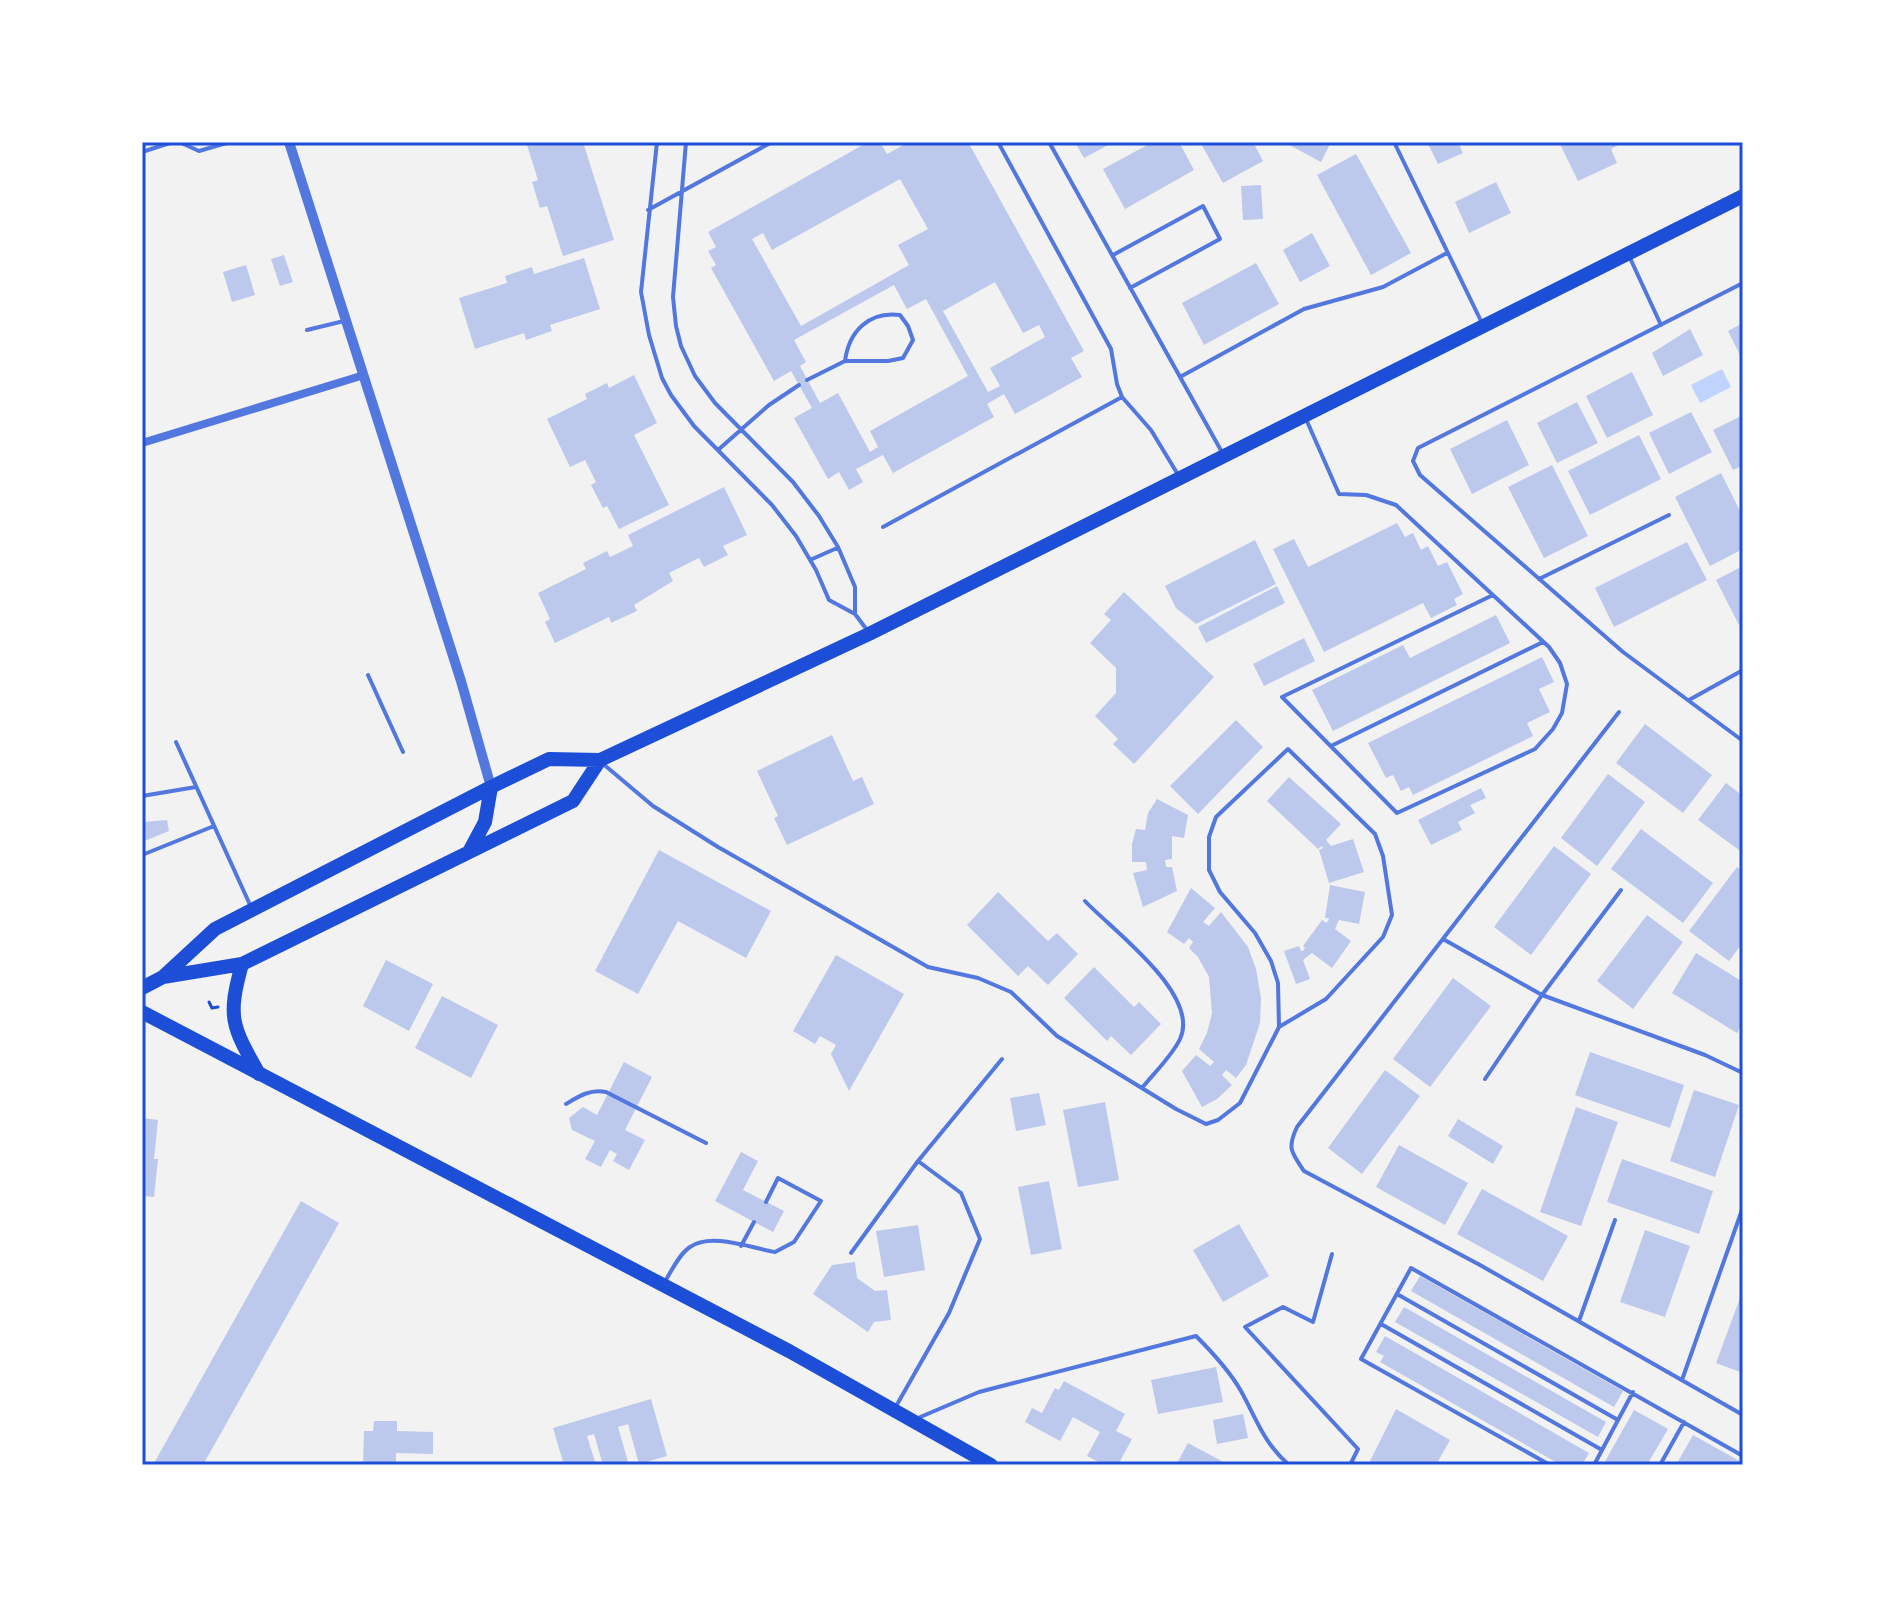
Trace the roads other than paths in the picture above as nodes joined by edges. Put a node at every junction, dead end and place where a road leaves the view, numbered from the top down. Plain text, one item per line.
1 (176, 142) edge
2 (230, 142) edge
3 (289, 142) edge
4 (657, 142) edge
5 (686, 142) edge
6 (772, 142) edge
7 (998, 142) edge
8 (1049, 142) edge
9 (1394, 142) edge
10 (142, 152) edge
11 (682, 192) junction
12 (1743, 196) edge
13 (648, 210) junction
14 (1447, 253) junction
15 (1628, 254) junction
16 (1112, 255) junction
17 (1743, 283) edge
18 (1130, 288) junction
19 (347, 320) junction
20 (1661, 325) junction
21 (1484, 327) junction
22 (307, 330) dead end
23 (845, 361) junction
24 (364, 375) junction
25 (1180, 377) junction
26 (807, 380) dead end
27 (799, 385) dead end
28 (1122, 397) junction
29 (1305, 417) junction
30 (741, 430) junction
31 (142, 443) edge
32 (718, 450) junction
33 (1225, 457) junction
34 (1181, 479) junction
35 (1669, 515) dead end
36 (883, 527) dead end
37 (838, 547) junction
38 (810, 560) junction
39 (1539, 579) junction
40 (1493, 595) junction
41 (855, 614) junction
42 (869, 634) junction
43 (1543, 642) junction
44 (1743, 670) edge
45 (368, 675) dead end
46 (1688, 700) junction
47 (1619, 712) dead end
48 (1743, 741) edge
49 (176, 742) dead end
50 (1331, 746) junction
51 (403, 752) dead end
52 (600, 760) junction
53 (196, 787) junction
54 (491, 787) junction
55 (142, 796) edge
56 (214, 826) junction
57 (470, 851) junction
58 (142, 855) edge
59 (1621, 890) dead end
60 (1085, 901) dead end
61 (252, 909) junction
62 (1443, 939) junction
63 (242, 964) junction
64 (163, 977) junction
65 (142, 988) edge
66 (1542, 995) junction
67 (142, 1012) edge
68 (1279, 1027) junction
69 (1002, 1059) dead end
70 (1743, 1073) edge
71 (260, 1074) junction
72 (1485, 1079) dead end
73 (1142, 1088) junction
74 (566, 1104) dead end
75 (706, 1143) dead end
76 (918, 1161) junction
77 (766, 1202) dead end
78 (1743, 1207) edge
79 (1615, 1220) dead end
80 (754, 1222) dead end
81 (741, 1246) junction
82 (851, 1253) dead end
83 (1332, 1254) dead end
84 (663, 1285) junction
85 (1397, 1294) junction
86 (1579, 1321) junction
87 (1381, 1324) junction
88 (1682, 1380) junction
89 (1633, 1392) junction
90 (894, 1410) junction
91 (1743, 1415) edge
92 (912, 1420) junction
93 (1618, 1420) junction
94 (1684, 1422) junction
95 (1602, 1450) junction
96 (1743, 1456) edge
97 (991, 1465) edge
98 (1289, 1465) edge
99 (1350, 1465) edge
100 (1550, 1465) edge
101 (1594, 1465) edge
102 (1660, 1465) edge

1 - 2 lane
1 - 10 lane
3 - 19 street
4 - 13 lane
5 - 11 lane
6 - 11 lane
7 - 28 lane
8 - 16 lane
9 - 14 lane
11 - 13 lane
11 - 30 lane
12 - 15 main road
13 - 32 lane
14 - 21 lane
14 - 25 lane
15 - 20 lane
15 - 21 main road
16 - 18 lane
16 - 18 lane
17 - 20 lane
18 - 25 lane
19 - 22 lane
19 - 24 street
20 - 39 lane
21 - 29 main road
23 - 23 lane
23 - 26 lane
24 - 31 street
24 - 54 street
25 - 33 lane
27 - 30 lane
28 - 34 lane
28 - 36 lane
29 - 33 main road
29 - 40 lane
30 - 32 lane
30 - 37 lane
32 - 38 lane
33 - 34 main road
34 - 42 main road
35 - 39 lane
37 - 38 lane
37 - 41 lane
38 - 41 lane
39 - 46 lane
40 - 43 lane
40 - 50 lane
41 - 42 lane
42 - 52 main road
43 - 50 lane
43 - 50 lane
44 - 46 lane
45 - 51 lane
46 - 48 lane
47 - 62 lane
49 - 53 lane
52 - 54 main road
52 - 57 main road
52 - 73 lane
53 - 55 lane
53 - 56 lane
54 - 57 main road
54 - 61 main road
56 - 58 lane
56 - 61 lane
57 - 63 main road
59 - 66 lane
60 - 73 lane
61 - 64 main road
62 - 66 lane
62 - 86 lane
63 - 64 main road
63 - 71 main road
64 - 65 main road
66 - 70 lane
66 - 72 lane
67 - 71 main road
68 - 68 lane
68 - 73 lane
69 - 76 lane
71 - 84 main road
74 - 75 lane
76 - 82 lane
76 - 90 lane
77 - 81 lane
78 - 88 lane
79 - 86 lane
80 - 81 lane
81 - 84 lane
83 - 99 lane
84 - 90 main road
85 - 87 lane
85 - 89 lane
85 - 93 lane
86 - 88 lane
87 - 95 lane
87 - 100 lane
88 - 91 lane
89 - 93 lane
89 - 94 lane
90 - 92 main road
92 - 97 main road
92 - 98 lane
93 - 95 lane
94 - 96 lane
94 - 102 lane
95 - 101 lane

